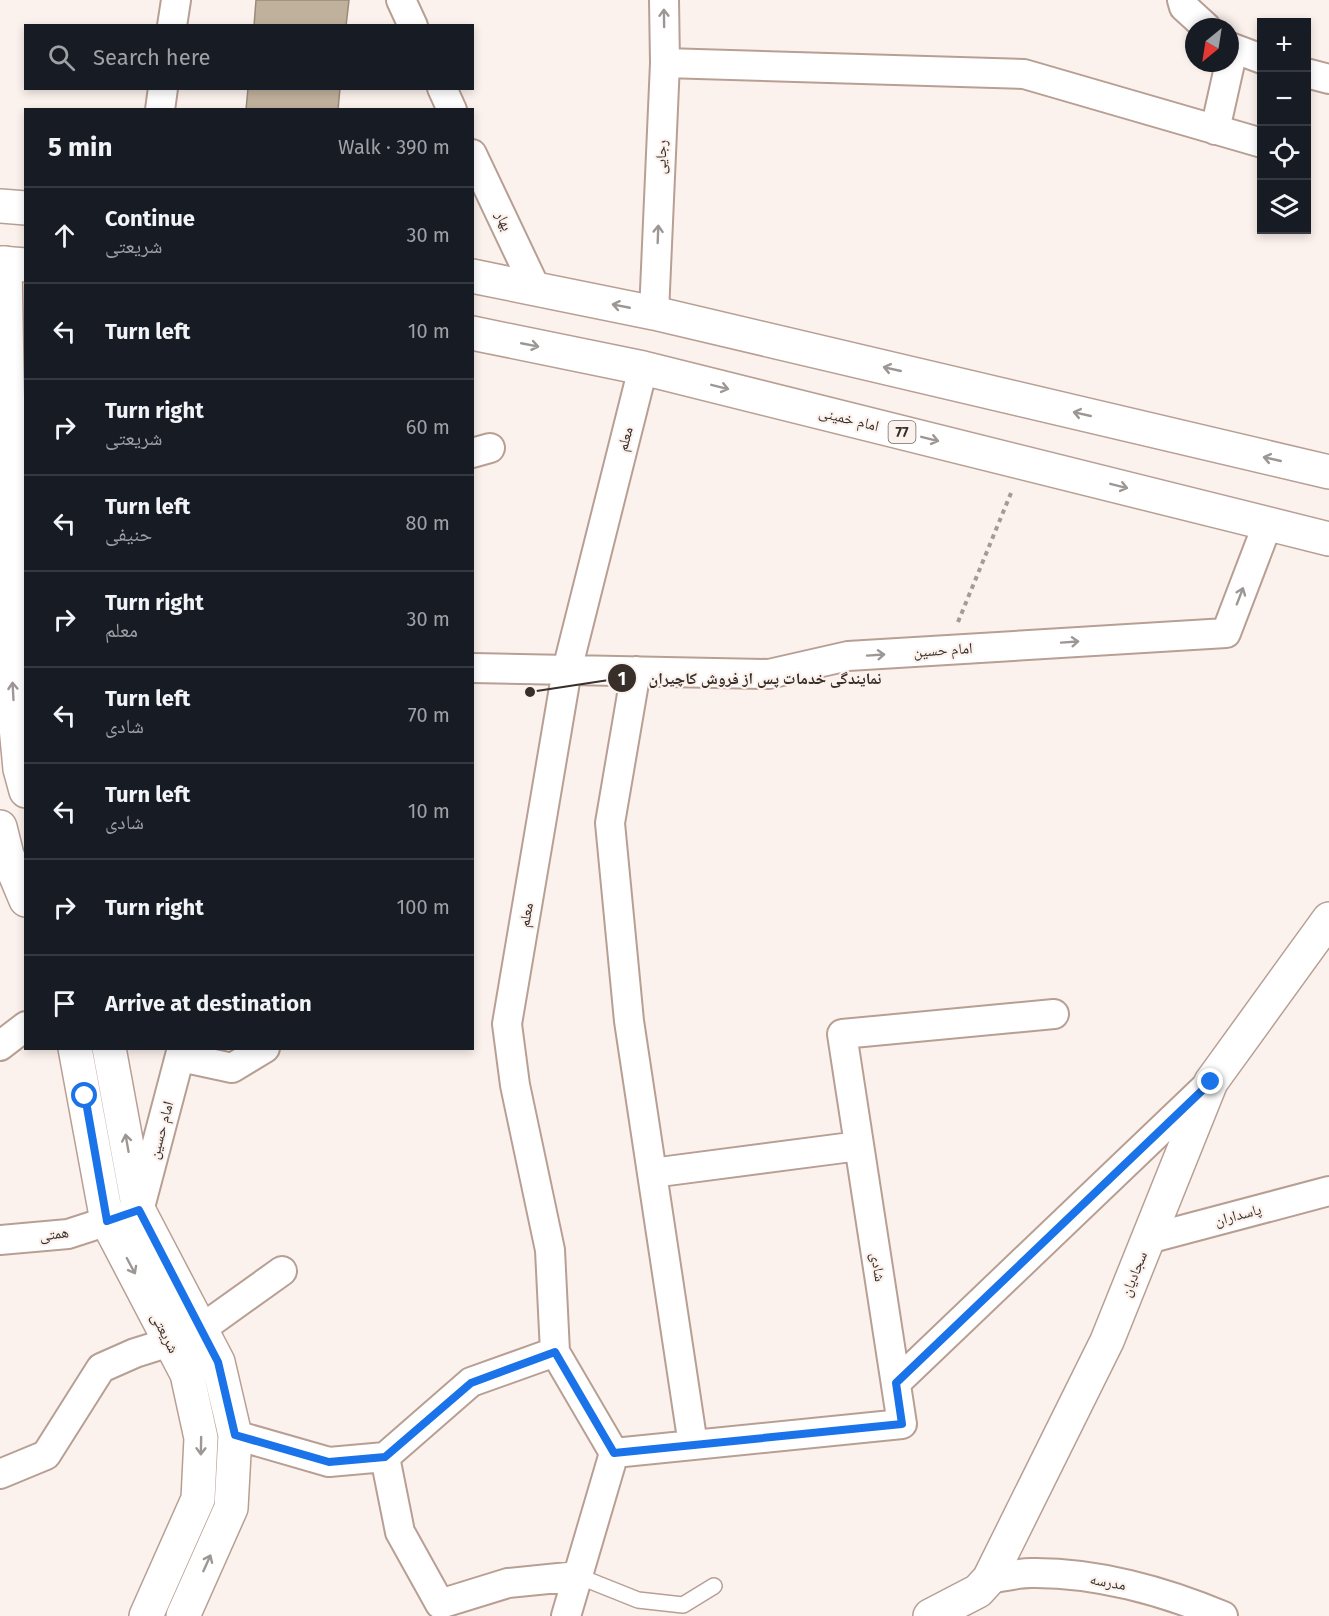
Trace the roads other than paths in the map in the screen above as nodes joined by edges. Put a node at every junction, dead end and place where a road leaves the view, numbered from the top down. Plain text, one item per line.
1 (176, 0) edge
2 (401, 0) edge
3 (664, 0) edge
4 (1183, 4) edge
5 (1197, 18) edge
6 (172, 24) edge
7 (412, 24) edge
8 (1239, 56) edge
9 (1257, 58) edge
10 (665, 63) junction
11 (1227, 72) edge
12 (1311, 74) edge
13 (1329, 79) edge
14 (164, 90) edge
15 (443, 90) edge
16 (160, 108) edge
17 (451, 108) edge
18 (1215, 130) junction
19 (1257, 142) edge
20 (474, 157) edge
21 (0, 206) edge
22 (24, 208) edge
23 (10, 264) edge
24 (474, 276) edge
25 (536, 289) junction
26 (3, 308) edge
27 (654, 313) junction
28 (474, 333) edge
29 (644, 368) junction
30 (1329, 472) edge
31 (1268, 524) junction
32 (1329, 539) edge
33 (474, 668) edge
34 (567, 670) junction
35 (636, 671) junction
36 (24, 784) edge
37 (2, 841) edge
38 (24, 895) edge
39 (1329, 919) edge
40 (1054, 1014) dead end
41 (24, 1028) edge
42 (0, 1046) edge
43 (75, 1050) edge
44 (109, 1050) edge
45 (262, 1050) edge
46 (182, 1053) edge
47 (1211, 1082) junction
48 (859, 1146) junction
49 (652, 1173) junction
50 (1329, 1191) edge
51 (139, 1210) junction
52 (107, 1221) junction
53 (1148, 1239) junction
54 (0, 1240) edge
55 (282, 1271) dead end
56 (201, 1329) junction
57 (170, 1342) junction
58 (555, 1352) junction
59 (896, 1383) junction
60 (235, 1435) junction
61 (693, 1445) junction
62 (614, 1453) junction
63 (385, 1457) junction
64 (0, 1474) edge
65 (578, 1576) junction
66 (989, 1579) junction
67 (714, 1586) dead end
68 (146, 1616) edge
69 (183, 1616) edge
70 (566, 1616) edge
71 (930, 1616) edge
72 (1222, 1616) edge

1 - 6 street
2 - 7 street
10 -> 3 street, رجایی
4 - 5 street
8 - 9 street
10 - 18 street
27 -> 10 street, رجایی
11 - 18 street
12 - 13 street
14 - 16 street
15 - 17 street
18 - 19 street
20 - 25 street, بهار
21 - 22 main road
23 - 26 main road
24 - 25 main road
27 -> 25 main road
36 -> 26 main road
30 -> 27 main road
28 -> 29 main road, امام خمینی / 77
29 -> 31 main road, امام خمینی / 77
29 - 34 street, معلم
31 - 32 main road, امام خمینی / 77
35 -> 31 street, امام حسین
33 - 34 street, امام حسین
34 - 35 street, امام حسین
34 - 58 street, معلم
35 - 49 street
37 - 38 main road
39 - 47 main road, سجادیان
40 - 48 street, شادی
41 - 42 street
43 - 52 main road, شریعتی
51 -> 44 main road
45 - 46 street
46 - 51 street, امام حسین
47 - 53 main road, سجادیان
47 - 59 street
48 - 49 street
48 - 59 street, شادی
49 - 61 street
50 - 53 street, پاسداران
51 - 52 street, همتی
51 - 56 main road
52 - 54 street, همتی
52 -> 57 main road, شریعتی
53 - 66 main road, سجادیان
55 - 56 street
56 - 60 main road
57 - 64 street
57 -> 68 main road, شریعتی
58 - 62 street, معلم
58 - 63 street
59 - 61 street, شادی
60 - 63 street
69 -> 60 main road
61 - 62 street, شادی
62 - 65 street
63 - 65 street
65 - 67 lane
65 - 70 street
66 - 71 main road, سجادیان
66 - 72 street, مدرسه

